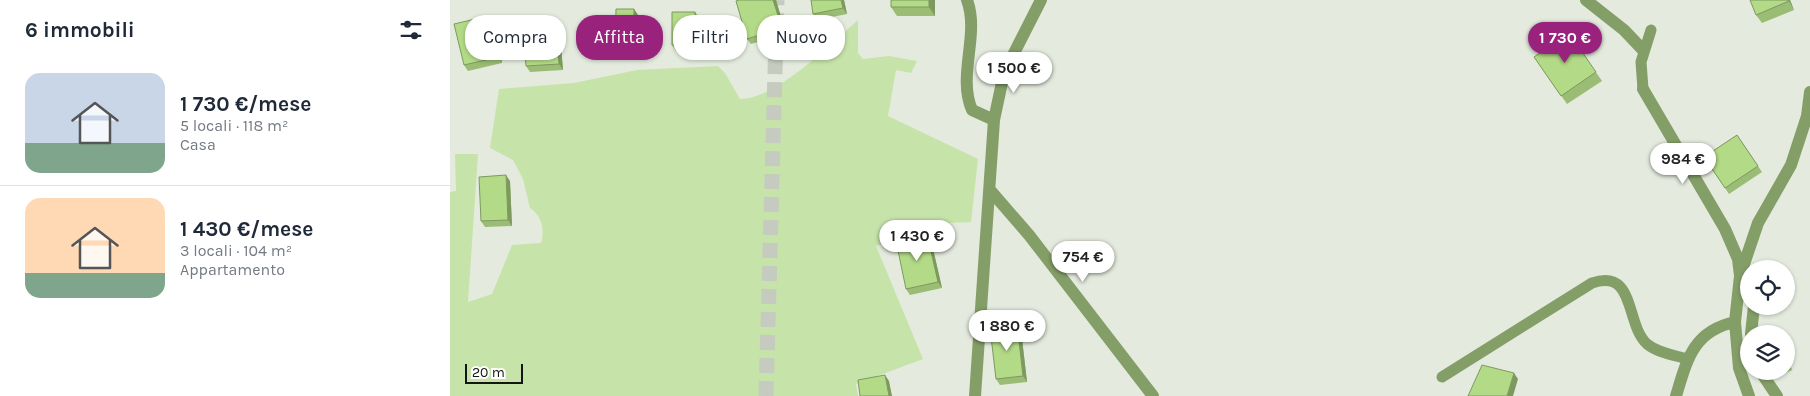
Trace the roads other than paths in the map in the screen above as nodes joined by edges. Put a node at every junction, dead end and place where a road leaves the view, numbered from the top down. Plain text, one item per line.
1 (967, 0) edge
2 (1041, 0) edge
3 (1586, 0) edge
4 (1651, 30) dead end
5 (1643, 50) junction
6 (1643, 89) joint
7 (1810, 92) edge
8 (994, 120) junction
9 (990, 190) junction
10 (1749, 260) edge
11 (1740, 264) edge
12 (1740, 300) edge
13 (1735, 322) junction
14 (1687, 358) junction
15 (1442, 377) dead end
16 (1766, 380) edge
17 (975, 396) edge
18 (1153, 396) edge
19 (1676, 396) edge
20 (1749, 396) edge
21 (1777, 396) edge

1 - 8 street
2 - 8 street
3 - 5 street
4 - 5 lane
5 - 6 lane
6 - 11 street
7 - 10 street
8 - 9 street
9 - 17 street
9 - 18 street
12 - 13 street
13 - 14 street
13 - 20 street
14 - 15 lane
14 - 19 street
16 - 21 street

